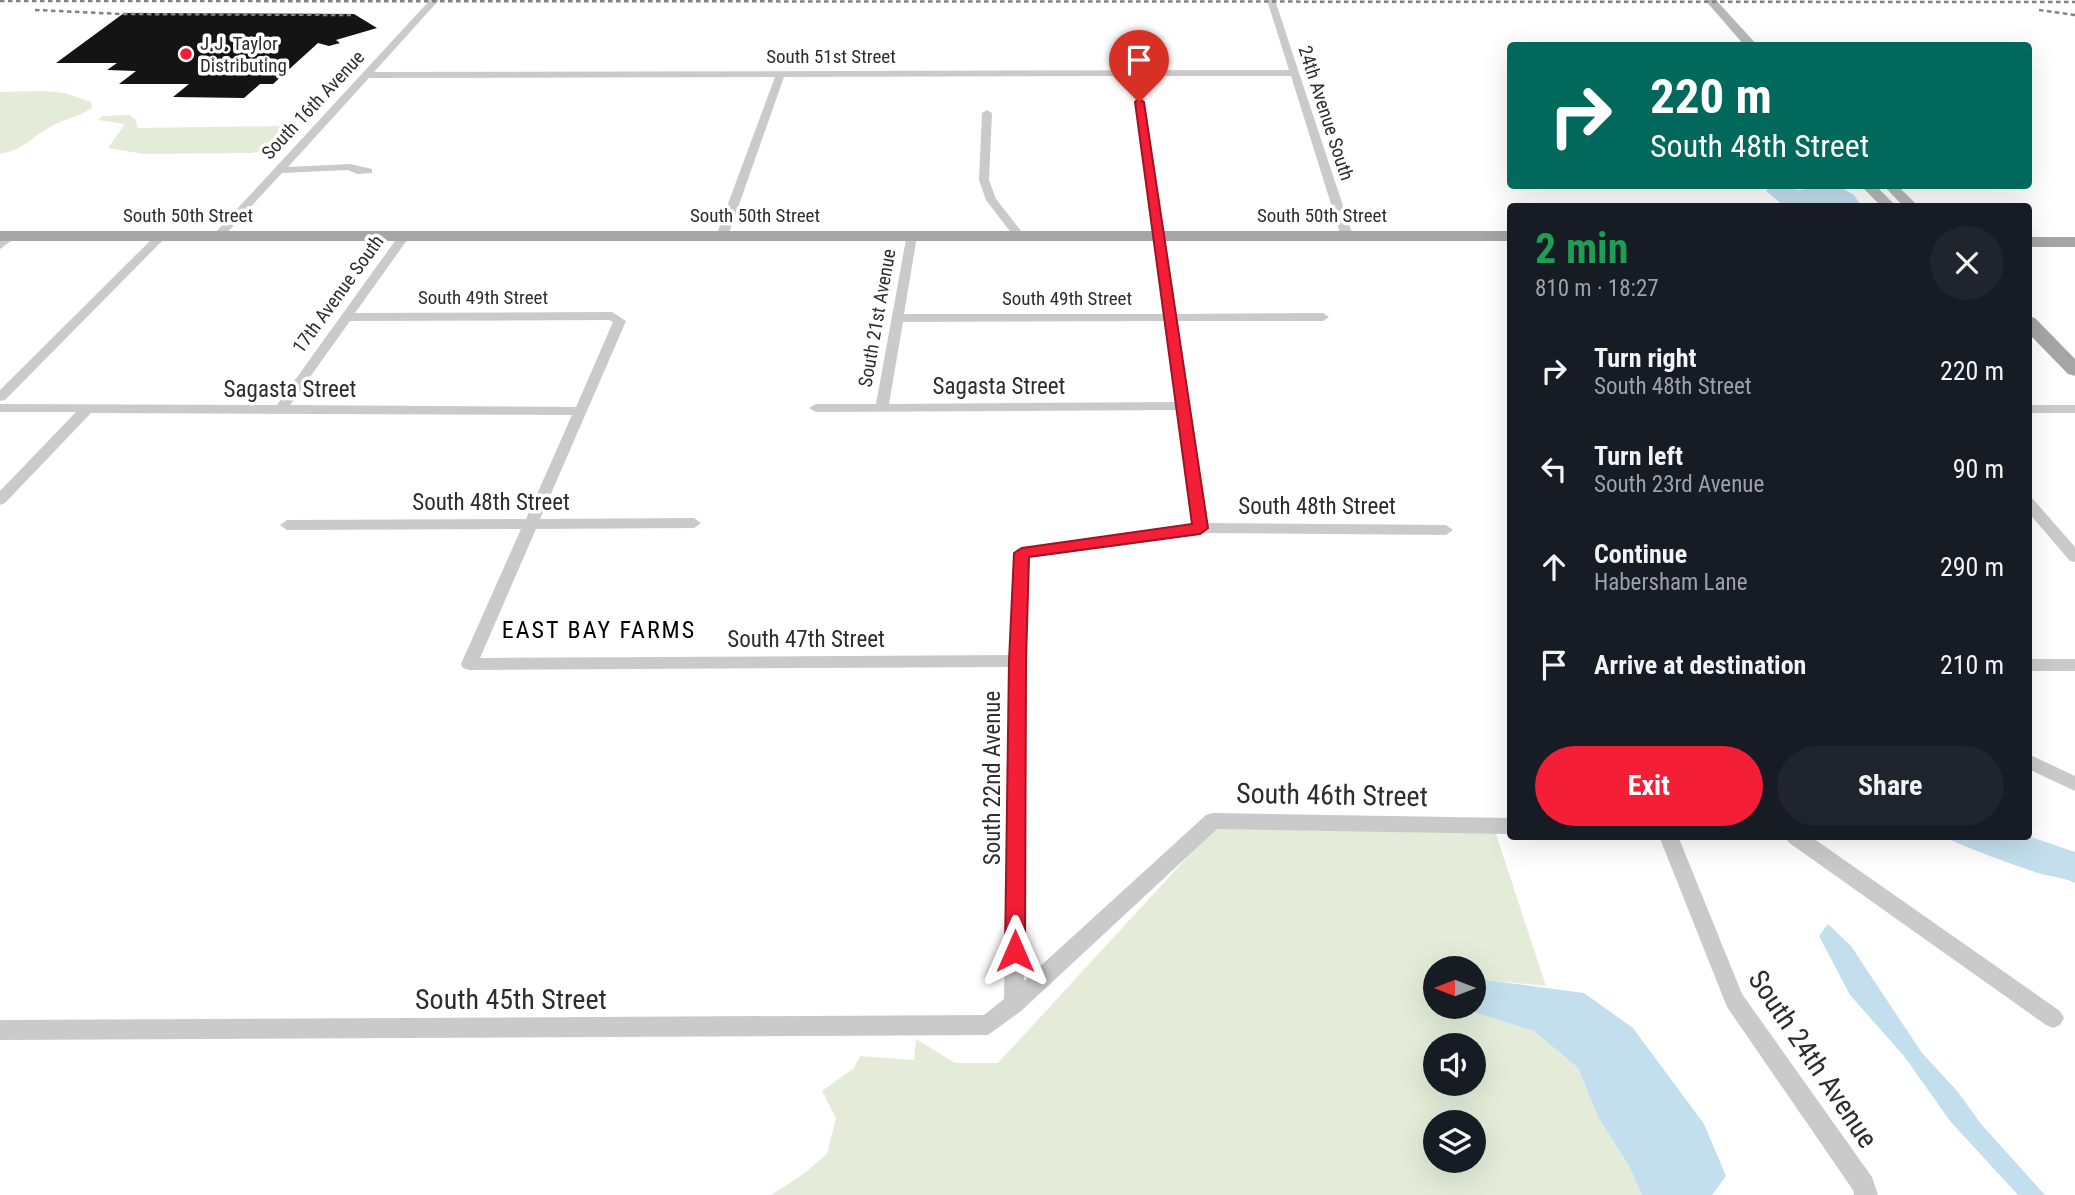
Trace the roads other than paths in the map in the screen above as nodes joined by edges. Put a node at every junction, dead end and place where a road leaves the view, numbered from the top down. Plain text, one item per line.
1 (435, 0) edge
2 (1271, 0) edge
3 (1698, 0) edge
4 (1710, 0) edge
5 (1735, 42) edge
6 (1748, 42) edge
7 (781, 74) junction
8 (1294, 74) junction
9 (367, 75) junction
10 (1136, 77) dead end
11 (987, 113) dead end
12 (279, 170) junction
13 (368, 171) dead end
14 (1871, 189) edge
15 (1894, 189) edge
16 (1886, 203) edge
17 (1908, 203) edge
18 (2032, 231) edge
19 (2075, 231) edge
20 (161, 236) junction
21 (218, 236) junction
22 (404, 236) junction
23 (722, 236) junction
24 (911, 236) junction
25 (1019, 236) junction
26 (1158, 236) junction
27 (1347, 236) junction
28 (1507, 236) edge
29 (4, 239) edge
30 (2032, 242) edge
31 (2075, 242) edge
32 (345, 317) junction
33 (1170, 317) junction
34 (1323, 317) dead end
35 (896, 318) junction
36 (2032, 326) edge
37 (2032, 348) edge
38 (2075, 370) edge
39 (2075, 386) edge
40 (0, 397) edge
41 (1182, 406) junction
42 (882, 407) junction
43 (0, 408) edge
44 (817, 408) dead end
45 (87, 409) junction
46 (2032, 409) edge
47 (2075, 409) edge
48 (280, 410) junction
49 (580, 411) junction
50 (0, 500) edge
51 (2032, 507) edge
52 (694, 523) dead end
53 (529, 524) junction
54 (287, 525) dead end
55 (1200, 528) junction
56 (1446, 530) dead end
57 (1022, 553) joint
58 (2075, 557) edge
59 (1017, 661) junction
60 (2032, 664) edge
61 (2075, 665) edge
62 (2032, 763) edge
63 (2075, 784) edge
64 (1507, 826) edge
65 (1670, 840) edge
66 (1801, 840) edge
67 (1014, 1004) junction
68 (2053, 1018) dead end
69 (0, 1030) edge
70 (1866, 1195) edge

1 - 9 street, South 16th Avenue
2 - 8 street, 24th Avenue South
3 - 5 main road
4 - 6 main road
7 - 8 street, South 51st Street
7 - 9 street, South 51st Street
7 - 23 street
8 - 27 street, 24th Avenue South
9 - 12 street, South 16th Avenue
10 - 26 street
11 - 25 street
12 - 13 street
12 - 21 street, South 16th Avenue
14 - 16 main road
15 - 17 main road
18 - 19 main road
20 - 21 main road, South 50th Street
20 - 29 main road, South 50th Street
20 - 40 street
21 - 22 main road, South 50th Street
22 - 23 main road, South 50th Street
22 - 32 street, 17th Avenue South
23 - 24 main road, South 50th Street
24 - 25 main road, South 50th Street
24 - 35 street, South 21st Avenue
25 - 26 main road, South 50th Street
26 - 27 main road, South 50th Street
26 - 33 street
27 - 28 main road, South 50th Street
30 - 31 main road
32 - 48 street, 17th Avenue South
32 - 49 street, South 49th Street
33 - 34 street, South 49th Street
33 - 35 street, South 49th Street
33 - 41 street
35 - 42 street, South 21st Avenue
36 - 38 main road
37 - 39 main road
41 - 42 street, Sagasta Street
41 - 55 street
42 - 44 street, Sagasta Street
43 - 45 street, Sagasta Street
45 - 48 street, Sagasta Street
45 - 50 street
46 - 47 street
48 - 49 street, Sagasta Street
49 - 53 street
51 - 58 street
52 - 53 street, South 48th Street
53 - 54 street, South 48th Street
53 - 59 street, South 47th Street
55 - 56 street, South 48th Street
55 - 57 street, South 48th Street
57 - 59 street, South 22nd Avenue
59 - 67 street, South 22nd Avenue
60 - 61 street
62 - 63 street
64 - 67 street, South 46th Street
65 - 70 street, South 24th Avenue
66 - 68 street
67 - 69 street, South 45th Street

